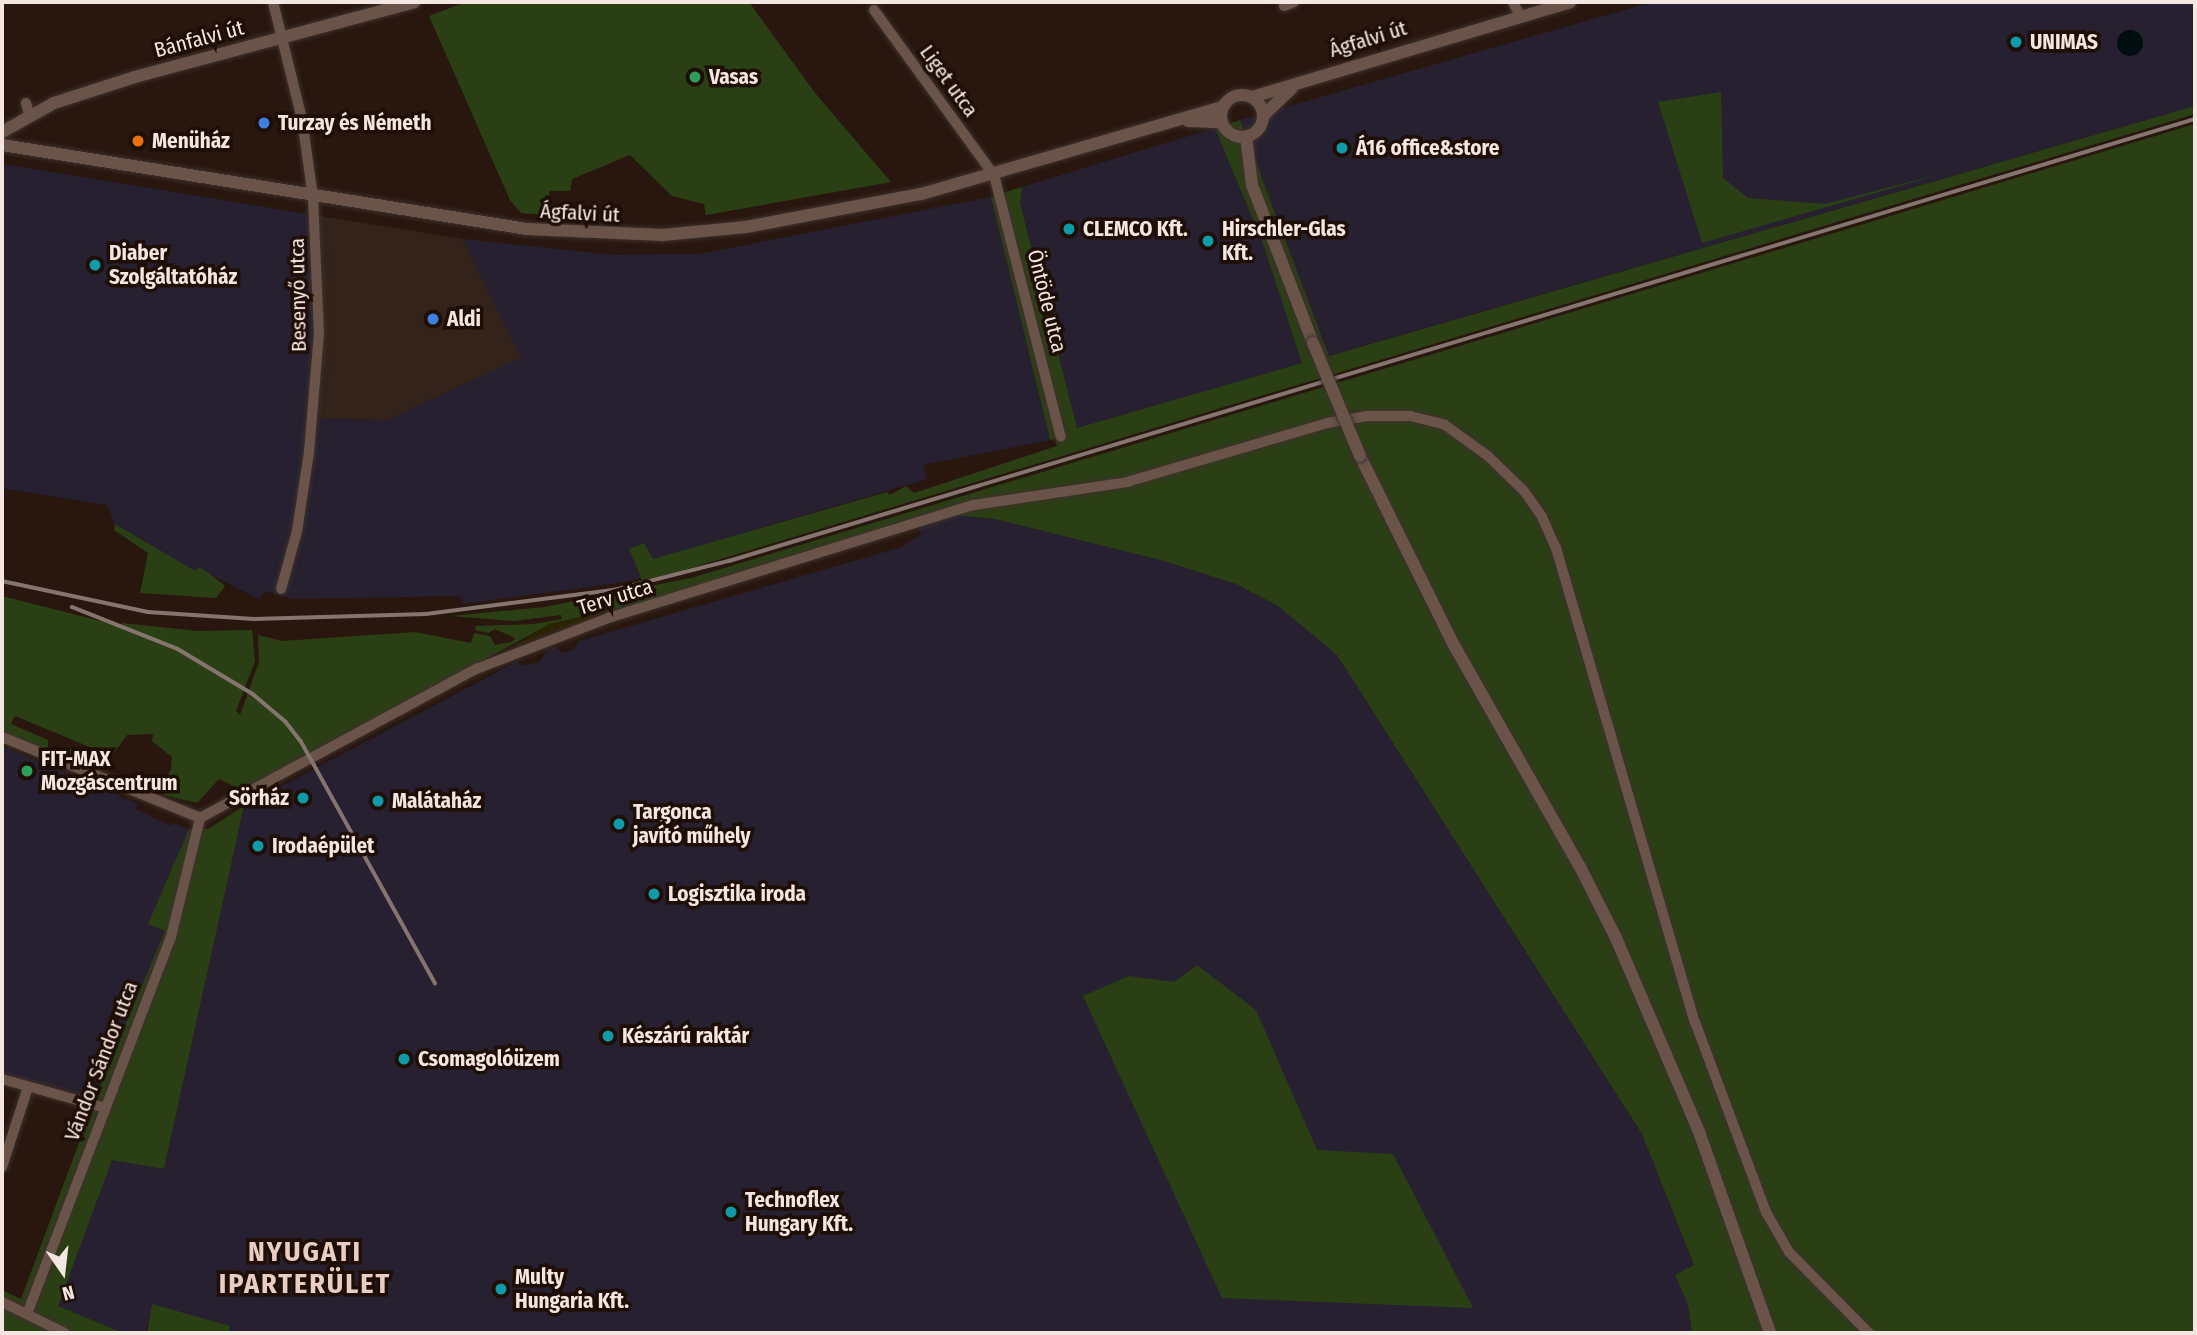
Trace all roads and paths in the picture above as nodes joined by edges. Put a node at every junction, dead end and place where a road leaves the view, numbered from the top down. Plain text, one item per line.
1 (273, 2) edge
2 (414, 2) edge
3 (1294, 2) edge
4 (1513, 2) edge
5 (1570, 2) edge
6 (1284, 6) dead end
7 (874, 10) dead end
8 (1520, 16) junction
9 (283, 37) junction
10 (1300, 81) junction
11 (1252, 97) junction
12 (1222, 107) junction
13 (1263, 116) junction
14 (1221, 122) junction
15 (1149, 128) junction
16 (2, 132) edge
17 (1241, 141) junction
18 (2, 145) edge
19 (995, 175) junction
20 (313, 197) junction
21 (1060, 437) dead end
22 (281, 589) dead end
23 (2, 737) edge
24 (200, 818) junction
25 (2, 1079) edge
26 (28, 1087) junction
27 (102, 1107) junction
28 (2, 1167) edge
29 (2, 1302) edge
30 (27, 1314) junction
31 (65, 1333) edge
32 (1770, 1333) edge
33 (1869, 1333) edge

1 - 9 street, Besenyő utca
2 - 9 main road, Bánfalvi út
3 - 6 street
4 - 8 street
5 - 8 main road, Ágfalvi út
7 - 19 street, Liget utca
8 - 10 main road, Ágfalvi út
9 - 16 main road, Bánfalvi út
9 - 20 street, Besenyő utca
10 - 11 main road, Ágfalvi út
10 - 13 main road, Ágfalvi út
11 - 12 main road
11 - 13 main road
12 - 14 main road
12 - 15 main road, Ágfalvi út
13 - 17 main road
14 - 15 main road, Ágfalvi út
14 - 17 main road
15 - 19 main road, Ágfalvi út
17 - 32 main road, bridge
18 - 20 main road, Ágfalvi út
19 - 20 main road, Ágfalvi út
19 - 21 street, Öntöde utca
20 - 22 street, Besenyő utca
23 - 24 street
24 - 27 street, Vándor Sándor utca
24 - 33 street, Terv utca
25 - 26 street
26 - 27 street
26 - 28 street
27 - 30 street, Vándor Sándor utca
29 - 30 street
30 - 31 street

